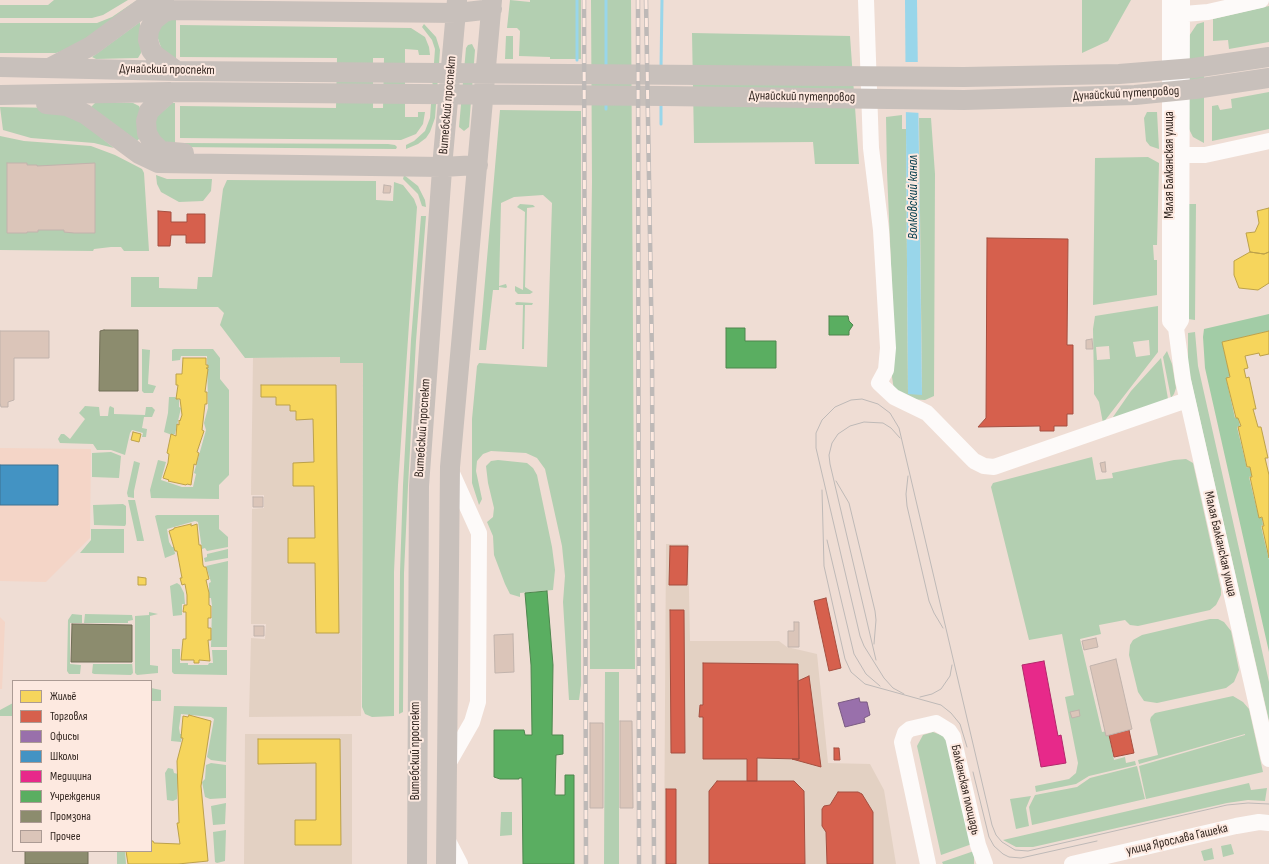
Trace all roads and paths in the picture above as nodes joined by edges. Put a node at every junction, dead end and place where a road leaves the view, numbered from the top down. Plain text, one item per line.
1 (164, 0) edge
2 (304, 0) edge
3 (866, 0) edge
4 (1261, 0) edge
5 (492, 4) edge
6 (457, 5) edge
7 (1176, 8) edge
8 (1269, 57) edge
9 (0, 67) edge
10 (49, 68) junction
11 (177, 71) junction
12 (333, 72) joint
13 (1269, 78) edge
14 (170, 92) junction
15 (2, 95) edge
16 (333, 95) joint
17 (1269, 141) edge
18 (1176, 155) junction
19 (443, 161) junction
20 (478, 165) junction
21 (1187, 400) junction
22 (450, 468) junction
23 (1269, 759) edge
24 (448, 764) junction
25 (1266, 818) edge
26 (447, 839) junction
27 (415, 862) edge
28 (446, 864) edge
29 (460, 864) edge
30 (928, 864) edge
31 (985, 864) edge
32 (1072, 864) edge

1 - 10 main road
2 - 6 main road
3 - 21 street
4 - 7 street
5 - 6 main road
5 - 20 main road
6 - 11 main road
6 - 19 main road, Витебский проспект
7 - 18 street, Малая Балканская улица
8 - 12 main road, Дунайский путепровод
9 - 10 main road, Дунайский проспект
10 - 11 main road, Дунайский проспект
11 - 12 main road, Дунайский проспект
13 - 16 main road, Дунайский путепровод
14 - 15 main road, Дунайский проспект
14 - 16 main road, Дунайский проспект
14 - 19 main road
15 - 19 main road
17 - 18 street
18 - 21 street, Малая Балканская улица
19 - 20 main road
19 - 27 main road, Витебский проспект
20 - 22 main road
21 - 23 street, Малая Балканская улица
22 - 24 main road
22 - 24 street
24 - 26 main road
25 - 32 street, улица Ярослава Гашека
26 - 28 main road
26 - 29 street
30 - 31 street, Балканская площадь

